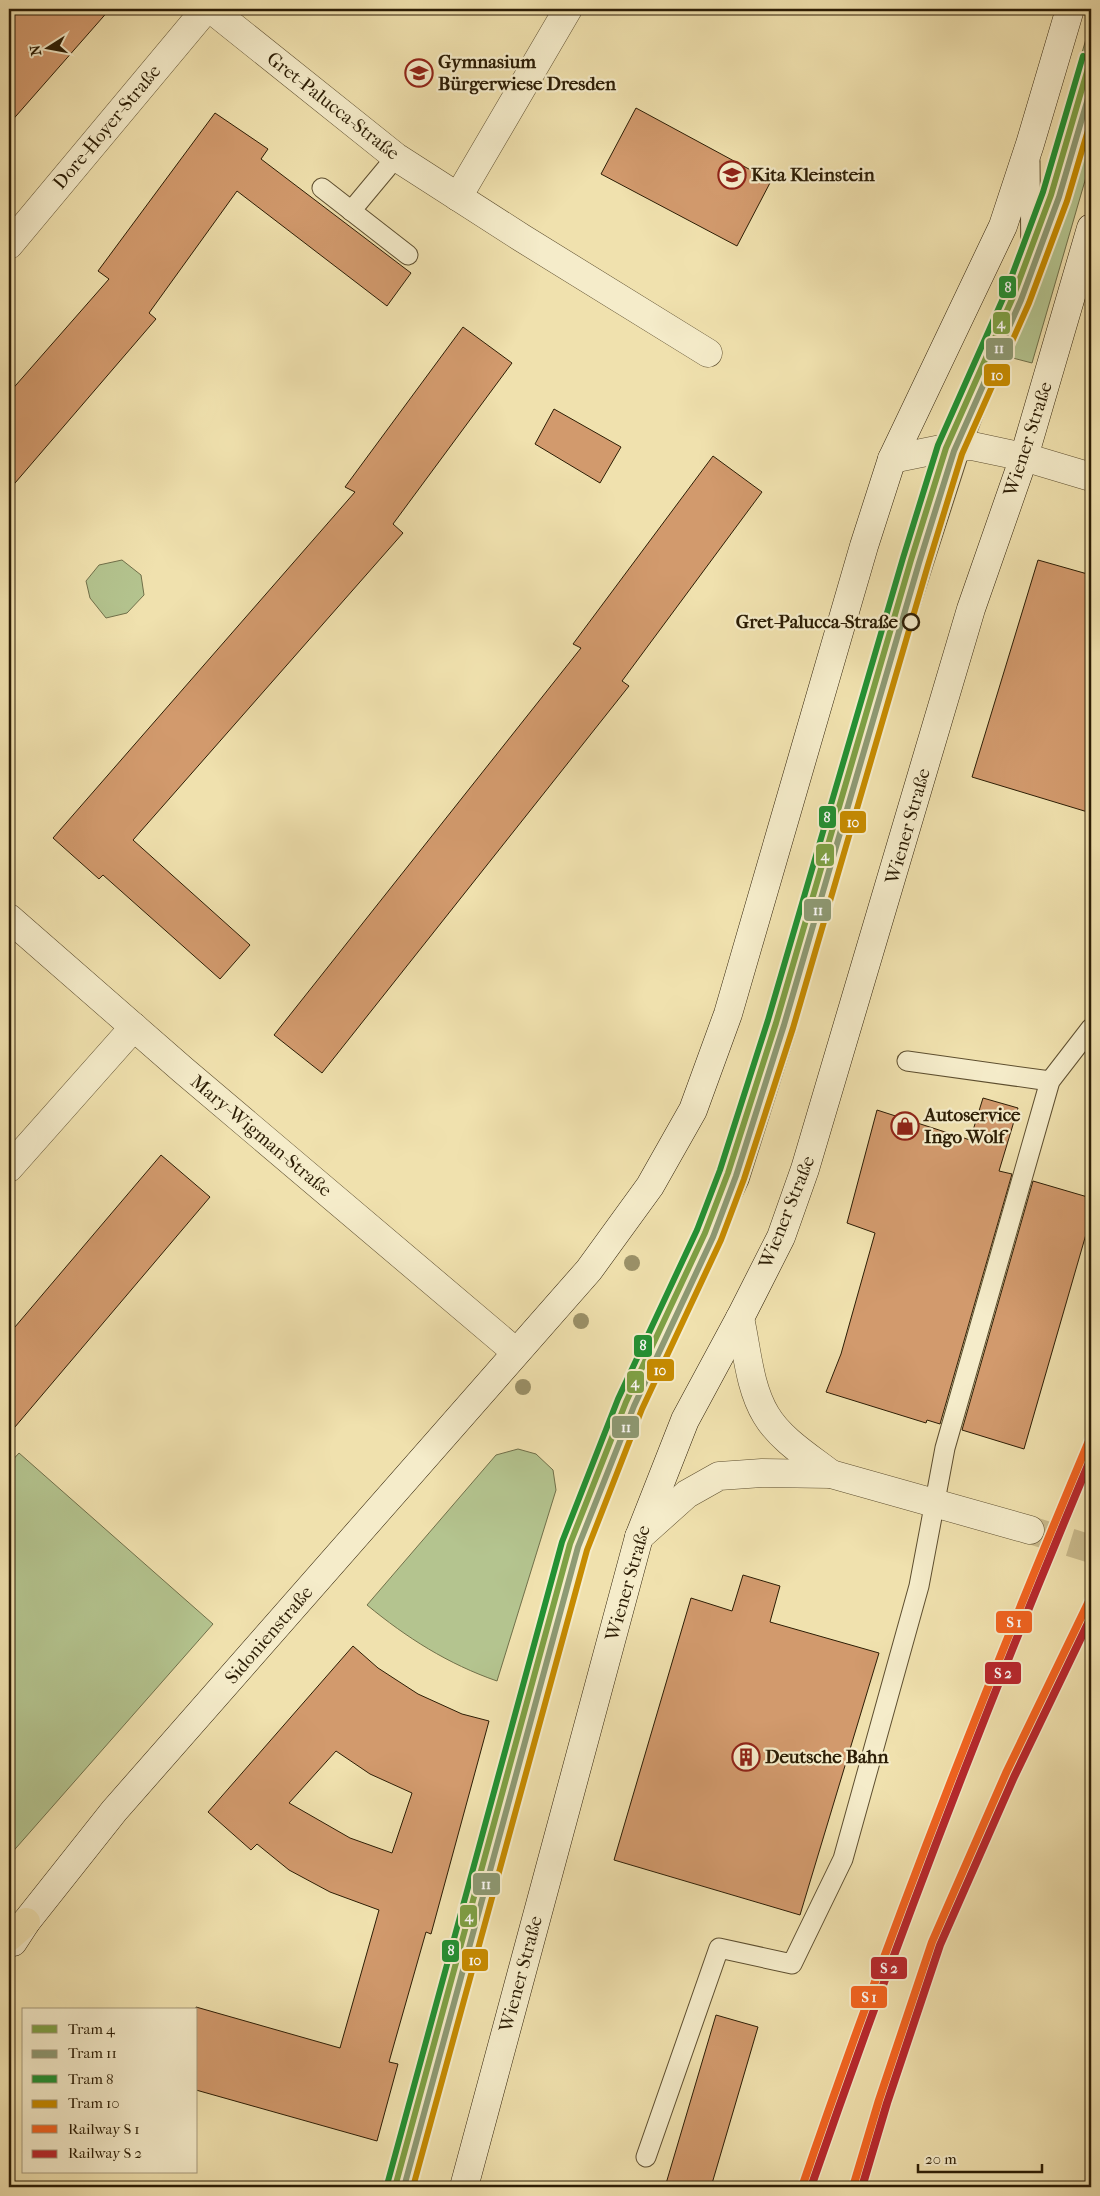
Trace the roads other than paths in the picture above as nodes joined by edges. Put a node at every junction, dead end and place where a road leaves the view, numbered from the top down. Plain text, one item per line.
1 (206, 9) edge
2 (211, 9) edge
3 (568, 9) edge
4 (1070, 9) edge
5 (1030, 144) junction
6 (396, 157) junction
7 (322, 188) dead end
8 (458, 197) junction
9 (352, 211) junction
10 (1091, 228) edge
11 (9, 245) edge
12 (408, 255) dead end
13 (708, 354) dead end
14 (960, 446) junction
15 (1024, 457) junction
16 (892, 458) junction
17 (1091, 477) edge
18 (9, 918) edge
19 (134, 1027) junction
20 (1091, 1028) edge
21 (907, 1062) dead end
22 (1050, 1081) junction
23 (9, 1168) edge
24 (740, 1318) junction
25 (516, 1352) junction
26 (831, 1474) junction
27 (935, 1503) junction
28 (1030, 1530) tunnel mouth
29 (639, 1537) junction
30 (17, 1929) edge
31 (9, 1950) edge
32 (646, 2157) dead end
33 (406, 2187) edge
34 (464, 2187) edge

1 - 11 main road, Dore-Hoyer-Straße
2 - 6 main road, Gret-Palucca-Straße
3 - 8 main road
4 - 5 main road
5 - 14 lane
5 - 16 main road
6 - 8 main road, Gret-Palucca-Straße
6 - 9 lane
7 - 9 lane
8 - 13 main road, Gret-Palucca-Straße
9 - 12 lane
10 - 15 main road, Wiener Straße
14 - 15 main road
14 - 16 main road
14 - 33 lane
15 - 17 main road
15 - 24 main road, Wiener Straße
16 - 25 main road
18 - 19 main road, Mary-Wigman-Straße
19 - 23 main road
19 - 25 main road, Mary-Wigman-Straße
20 - 22 lane
21 - 22 lane
22 - 27 lane
24 - 26 main road
24 - 29 main road, Wiener Straße
25 - 30 main road, Sidonienstraße
26 - 27 main road
26 - 29 main road
27 - 28 main road
27 - 32 lane
29 - 34 main road, Wiener Straße
30 - 31 main road, Sidonienstraße

